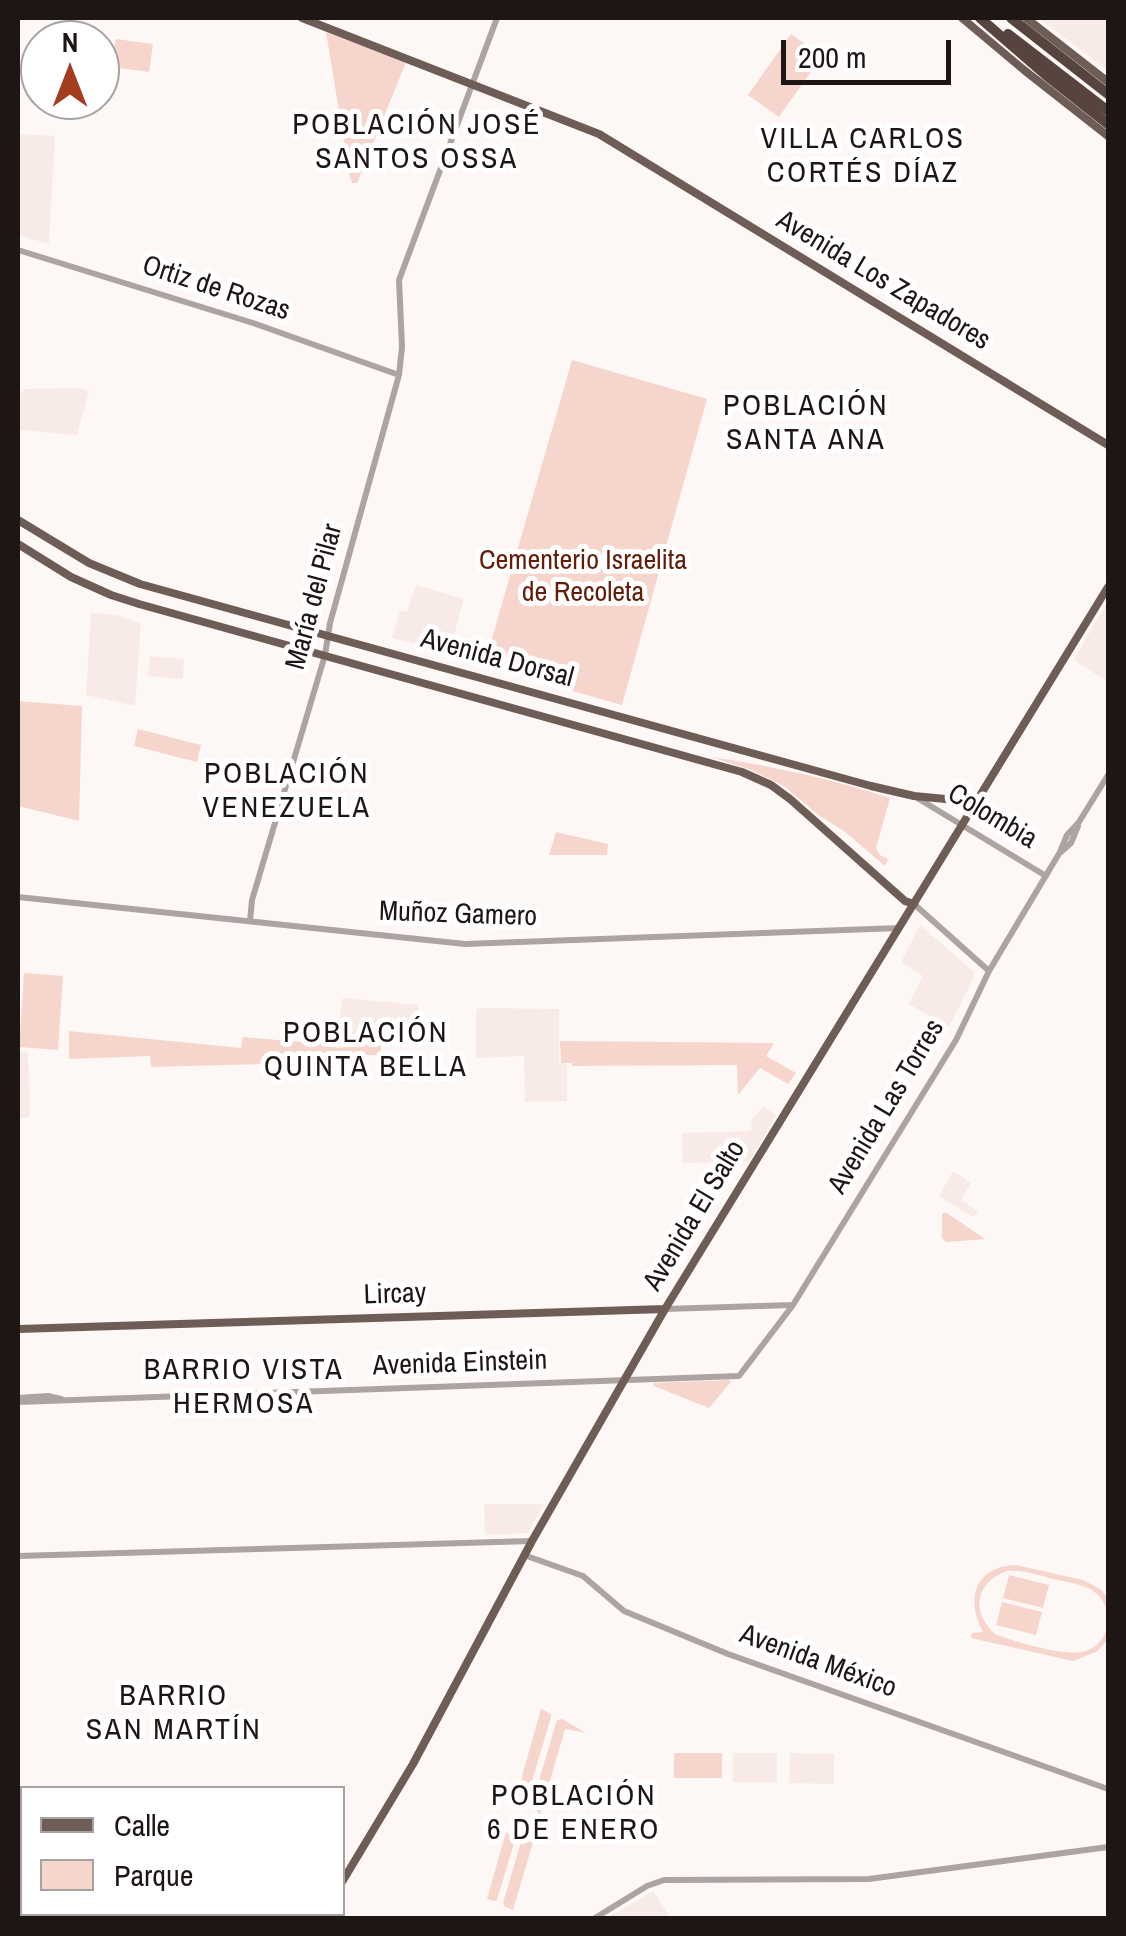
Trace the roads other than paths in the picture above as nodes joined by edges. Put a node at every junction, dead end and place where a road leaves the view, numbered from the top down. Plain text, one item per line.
1 (302, 18) edge
2 (497, 18) edge
3 (962, 18) edge
4 (980, 18) edge
5 (988, 18) edge
6 (1010, 18) edge
7 (1026, 18) edge
8 (1108, 82) edge
9 (472, 84) junction
10 (1108, 94) edge
11 (1108, 111) edge
12 (1108, 124) edge
13 (1108, 136) edge
14 (18, 250) edge
15 (399, 374) junction
16 (1108, 445) edge
17 (18, 520) edge
18 (18, 544) edge
19 (88, 563) junction
20 (71, 577) junction
21 (1108, 586) edge
22 (177, 594) junction
23 (160, 610) junction
24 (327, 636) junction
25 (324, 655) junction
26 (1108, 775) edge
27 (914, 796) junction
28 (977, 802) junction
29 (963, 826) junction
30 (1046, 876) junction
31 (18, 897) edge
32 (914, 904) junction
33 (250, 922) junction
34 (898, 928) junction
35 (988, 971) junction
36 (793, 1305) junction
37 (774, 1306) junction
38 (665, 1309) junction
39 (783, 1318) junction
40 (18, 1329) edge
41 (739, 1376) joint
42 (624, 1382) junction
43 (18, 1400) edge
44 (532, 1541) junction
45 (524, 1555) junction
46 (18, 1556) edge
47 (1108, 1789) edge
48 (1108, 1847) edge
49 (345, 1877) edge
50 (594, 1918) edge

1 - 9 main road, Avenida Los Zapadores
2 - 9 street, María del Pilar
3 - 13 main road
4 - 12 highway
5 - 11 highway
6 - 10 highway
7 - 8 main road
9 - 15 street, María del Pilar
9 - 16 main road, Avenida Los Zapadores
14 - 15 street, Ortiz de Rozas
15 - 24 street, María del Pilar
17 - 19 main road, Avenida Dorsal
18 - 20 main road, Avenida Dorsal
19 - 20 main road
19 - 22 main road, Avenida Dorsal
20 - 23 main road, Avenida Dorsal
21 - 28 main road, Avenida El Salto
22 - 23 main road
22 - 24 main road, Avenida Dorsal
23 - 25 main road, Avenida Dorsal
24 - 25 street, María del Pilar
24 - 27 main road, Avenida Dorsal
25 - 32 main road, Avenida Dorsal
25 - 33 street, María del Pilar
26 - 30 street, Avenida Las Torres
27 - 28 main road, Avenida Dorsal
27 - 29 street, Colombia
28 - 29 main road, Avenida El Salto
29 - 30 street, Colombia
29 - 32 main road, Avenida El Salto
30 - 35 street, Avenida Las Torres
31 - 33 street, Muñoz Gamero
32 - 34 main road, Avenida El Salto
32 - 35 street
33 - 34 street, Muñoz Gamero
34 - 38 main road, Avenida El Salto
35 - 36 street, Avenida Las Torres
36 - 37 street, Lircay
36 - 39 street, Avenida Las Torres
37 - 38 street, Lircay
37 - 39 street
38 - 40 main road, Lircay
38 - 42 main road, Avenida El Salto
39 - 41 street, Avenida Las Torres
41 - 42 street, Avenida Einstein
42 - 43 street, Avenida Einstein
42 - 44 main road, Avenida El Salto
44 - 45 main road, Avenida El Salto
44 - 46 street
45 - 47 street, Avenida México
45 - 49 main road, Avenida El Salto
48 - 50 street

